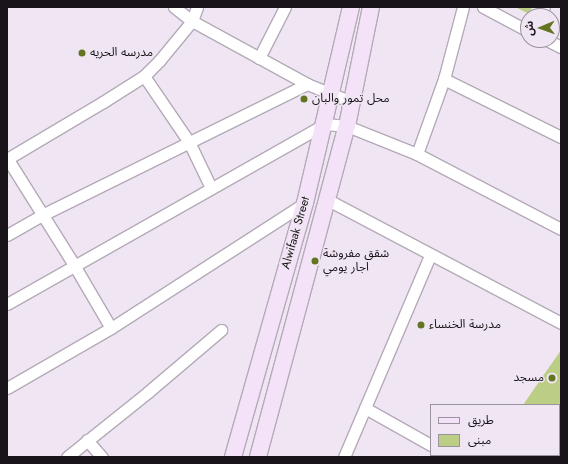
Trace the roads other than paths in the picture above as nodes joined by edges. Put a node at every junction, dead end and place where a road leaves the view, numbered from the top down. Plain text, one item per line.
1 (174, 7) edge
2 (197, 7) edge
3 (285, 7) edge
4 (351, 7) edge
5 (371, 7) edge
6 (463, 7) edge
7 (483, 7) edge
8 (192, 21) junction
9 (520, 27) edge
10 (259, 58) junction
11 (144, 76) junction
12 (444, 79) junction
13 (307, 84) junction
14 (331, 95) junction
15 (352, 102) junction
16 (325, 124) junction
17 (347, 126) junction
18 (561, 137) edge
19 (189, 142) junction
20 (417, 154) junction
21 (7, 158) edge
22 (210, 188) junction
23 (326, 199) junction
24 (305, 203) junction
25 (42, 215) junction
26 (561, 230) edge
27 (7, 235) edge
28 (430, 255) junction
29 (74, 265) junction
30 (7, 304) edge
31 (561, 323) edge
32 (112, 328) junction
33 (221, 330) dead end
34 (7, 388) edge
35 (365, 408) junction
36 (87, 440) junction
37 (430, 444) edge
38 (235, 456) edge
39 (67, 457) edge
40 (102, 457) edge
41 (258, 457) edge
42 (344, 457) edge

1 - 8 street
2 - 8 street
3 - 10 street
4 - 14 street, Alwifaak Street
5 - 15 street, Alwifaak Street
6 - 12 street
7 - 9 street
8 - 10 street
8 - 11 street
10 - 13 street
11 - 19 street
11 - 21 street
12 - 18 street
12 - 20 street
13 - 14 street
13 - 19 street
14 - 15 street
14 - 16 street, Alwifaak Street
15 - 17 street, Alwifaak Street
16 - 17 street
16 - 22 street
16 - 24 street, Alwifaak Street
17 - 20 street
17 - 23 street, Alwifaak Street
19 - 22 street
19 - 25 street
20 - 26 street
21 - 25 street
22 - 29 street
23 - 28 street
23 - 41 street, Alwifaak Street
24 - 32 street
24 - 38 street, Alwifaak Street
25 - 27 street
25 - 29 street
28 - 31 street
28 - 35 street
29 - 30 street
29 - 32 street
32 - 34 street
33 - 36 street
35 - 37 street
35 - 42 street
36 - 39 street
36 - 40 street

